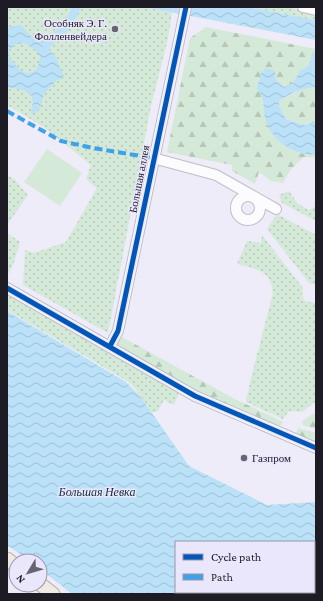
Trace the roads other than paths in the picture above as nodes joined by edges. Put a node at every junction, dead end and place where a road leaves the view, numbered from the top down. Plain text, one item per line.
1 (304, 7) edge
2 (316, 10) edge
3 (185, 11) edge
4 (152, 158) junction
5 (276, 209) dead end
6 (7, 288) edge
7 (110, 346) junction
8 (316, 448) edge

1 - 2 street
3 - 4 street, Большая аллея
4 - 5 street
4 - 7 street, Большая аллея
6 - 7 street
7 - 8 street

